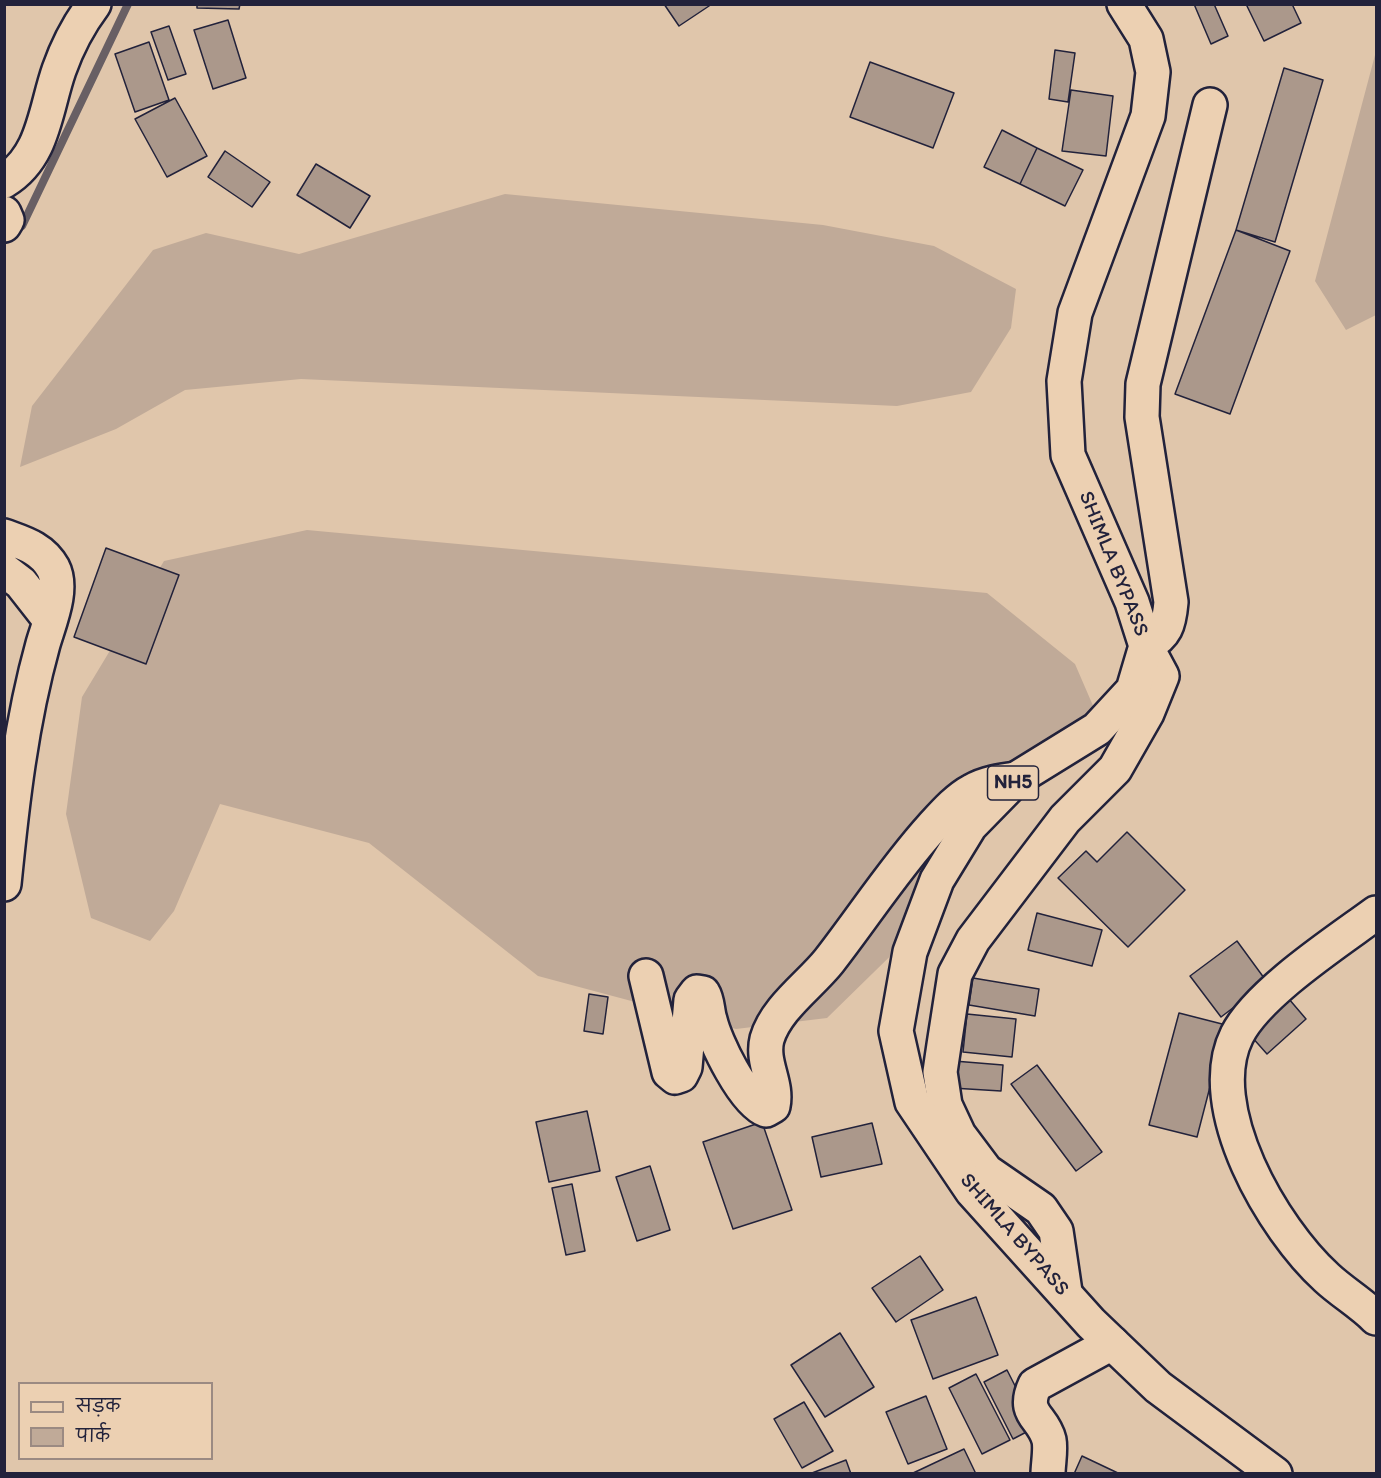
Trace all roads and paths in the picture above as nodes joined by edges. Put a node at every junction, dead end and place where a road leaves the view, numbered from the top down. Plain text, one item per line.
1 (94, 4) edge
2 (1124, 4) edge
3 (1210, 105) dead end
4 (4, 181) edge
5 (4, 536) edge
6 (4, 570) edge
7 (50, 620) junction
8 (1146, 646) junction
9 (1016, 779) junction
10 (4, 884) edge
11 (1377, 912) edge
12 (646, 976) dead end
13 (1065, 1292) junction
14 (1377, 1318) edge
15 (1112, 1343) junction
16 (1048, 1473) edge
17 (1275, 1473) edge

1 - 4 main road
2 - 8 main road, SHIMLA BYPASS
3 - 8 main road
5 - 7 main road
6 - 7 main road
7 - 10 main road
8 - 9 main road, SHIMLA BYPASS / NH5
8 - 13 main road
9 - 12 main road
9 - 13 main road, SHIMLA BYPASS / NH5
11 - 14 main road
13 - 15 main road, SHIMLA BYPASS / NH5
15 - 16 main road
15 - 17 main road, SHIMLA BYPASS / NH5

